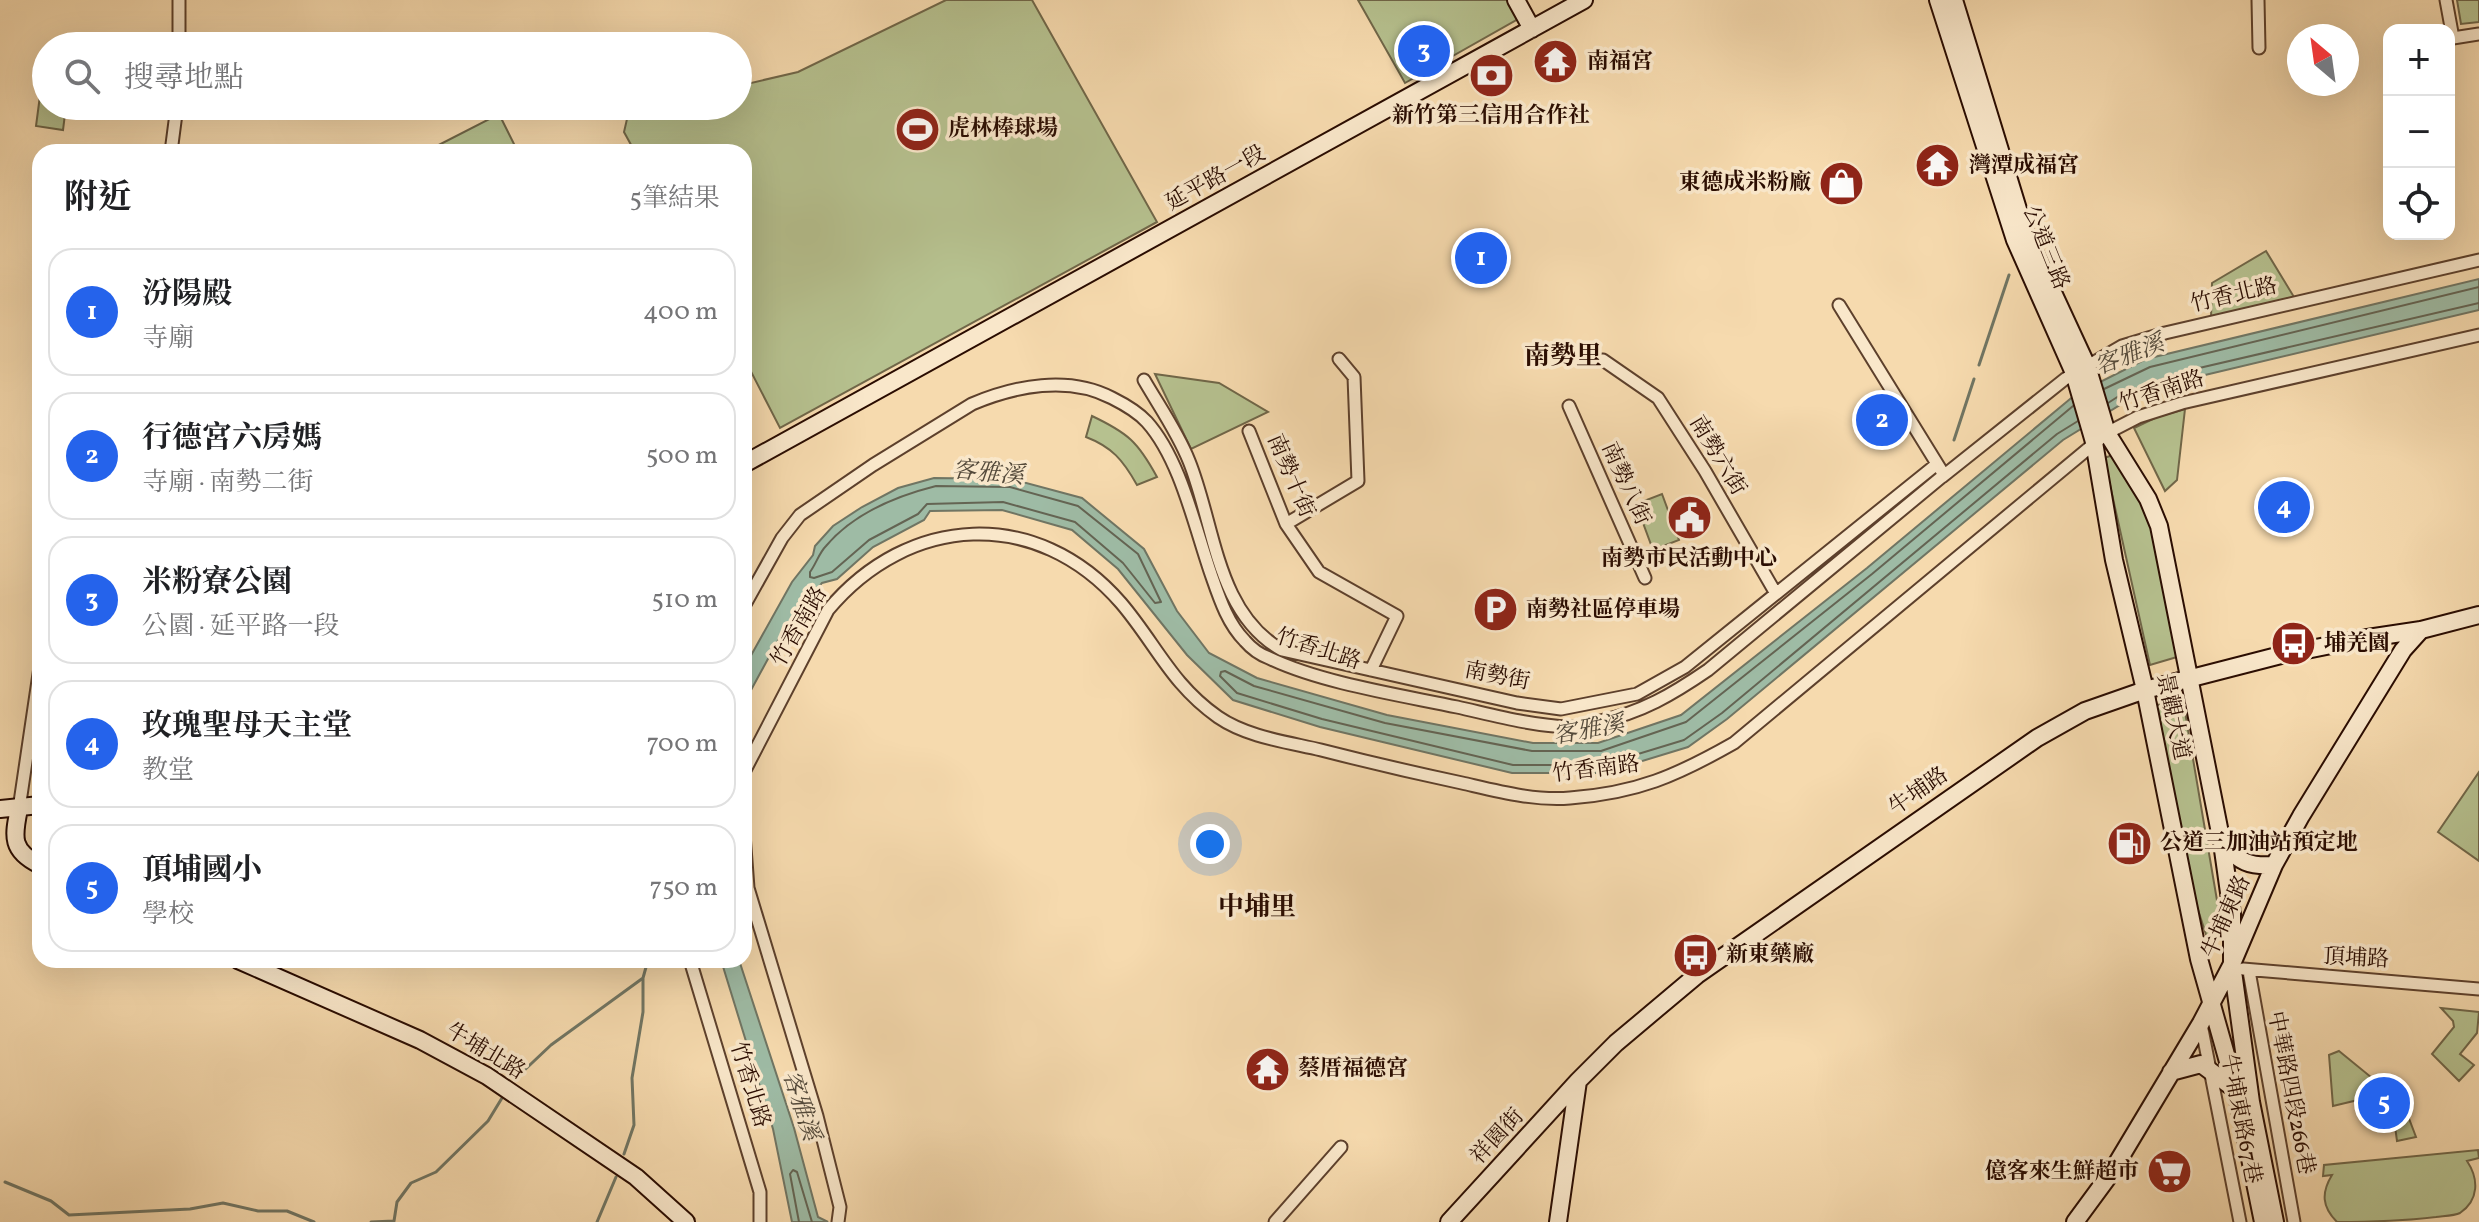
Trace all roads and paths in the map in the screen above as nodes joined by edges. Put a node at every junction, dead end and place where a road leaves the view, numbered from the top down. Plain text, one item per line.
1 (179, 0) edge
2 (1516, 0) edge
3 (1584, 0) edge
4 (1938, 0) edge
5 (1954, 0) edge
6 (2258, 0) edge
7 (2446, 0) edge
8 (1532, 29) junction
9 (179, 32) edge
10 (2479, 34) edge
11 (2259, 48) dead end
12 (175, 120) edge
13 (172, 144) edge
14 (2479, 260) edge
15 (1839, 305) dead end
16 (2479, 335) edge
17 (1339, 359) dead end
18 (1603, 360) dead end
19 (2080, 369) junction
20 (1144, 380) dead end
21 (1569, 406) dead end
22 (1249, 431) dead end
23 (2100, 438) junction
24 (752, 460) edge
25 (1941, 472) junction
26 (1286, 524) junction
27 (1645, 578) dead end
28 (752, 592) edge
29 (1775, 592) junction
30 (2479, 615) edge
31 (2421, 630) junction
32 (1371, 670) junction
33 (2188, 679) junction
34 (2145, 690) junction
35 (32, 721) edge
36 (752, 757) edge
37 (32, 807) edge
38 (0, 809) edge
39 (19, 809) junction
40 (2222, 843) junction
41 (32, 861) edge
42 (2274, 865) junction
43 (752, 901) edge
44 (2232, 964) junction
45 (256, 968) edge
46 (692, 968) edge
47 (2249, 971) junction
48 (2479, 989) edge
49 (2211, 1001) junction
50 (2201, 1023) junction
51 (2209, 1068) junction
52 (2171, 1072) junction
53 (1578, 1081) junction
54 (2242, 1098) junction
55 (1537, 1127) junction
56 (1570, 1138) junction
57 (1341, 1147) dead end
58 (686, 1222) edge
59 (760, 1222) edge
60 (838, 1222) edge
61 (1275, 1222) edge
62 (1449, 1222) edge
63 (1558, 1222) edge
64 (2075, 1222) edge
65 (2240, 1222) edge
66 (2263, 1222) edge
67 (2275, 1222) edge
68 (2294, 1222) edge

1 - 9 street
2 - 8 street
3 - 8 street, 延平路一段
4 - 19 street, 公道三路
5 - 19 street, 公道三路
6 - 11 street
7 - 10 street
8 - 24 street, 延平路一段
12 - 13 street
14 - 19 street, 竹香北路
15 - 25 street
16 - 23 street, 竹香南路
17 - 26 street
18 - 29 street, 南勢六街
19 - 23 street
19 - 25 street, 竹香北路
20 - 32 street, 南勢街
21 - 27 street, 南勢八街
22 - 26 street, 南勢十街
23 - 33 street, 景觀大道
23 - 34 street, 景觀大道
23 - 36 street, 竹香南路
25 - 28 street, 竹香北路
25 - 29 street, 南勢街
26 - 32 street, 南勢十街
29 - 32 street, 南勢街
30 - 31 street, 牛埔路
31 - 33 street, 牛埔路
31 - 42 street, 牛埔東路
33 - 34 street, 牛埔路
33 - 40 street, 景觀大道
34 - 49 street, 景觀大道
34 - 53 street, 牛埔路
35 - 39 street
37 - 39 street
38 - 39 street
39 - 41 street
40 - 42 street
40 - 44 street, 景觀大道
42 - 44 street, 牛埔東路
43 - 60 street
44 - 47 street, 頂埔路
44 - 49 street, 牛埔東路
44 - 54 street, 景觀大道
45 - 58 street, 牛埔北路
46 - 59 street, 竹香北路
47 - 48 street, 頂埔路
47 - 68 street, 中華路四段266巷
49 - 50 street, 牛埔東路
49 - 54 street, 景觀大道
50 - 51 street, 牛埔東路67巷
50 - 52 street, 牛埔東路
51 - 52 street
51 - 54 street
51 - 65 street, 牛埔東路67巷
52 - 64 street, 牛埔東路
53 - 55 street, 祥園街
53 - 56 street
54 - 66 street
54 - 67 street
55 - 56 street
55 - 62 street, 祥園街
56 - 63 street
57 - 61 street

